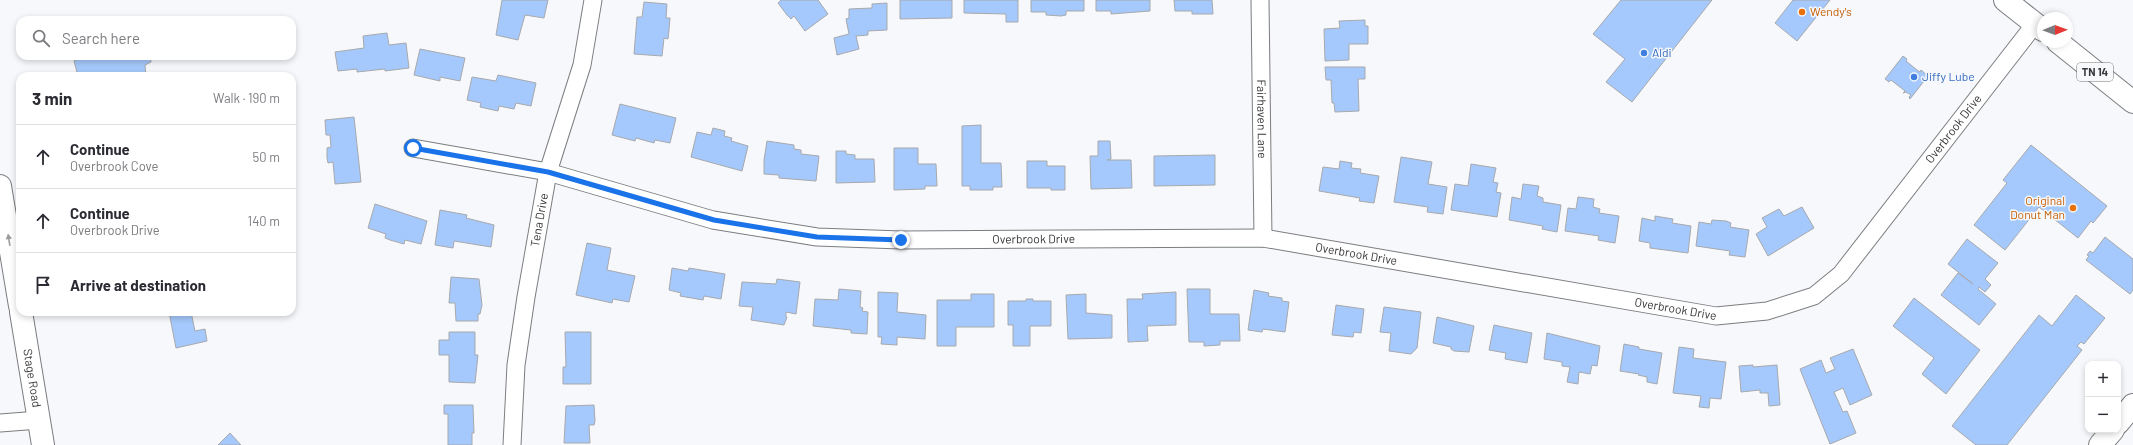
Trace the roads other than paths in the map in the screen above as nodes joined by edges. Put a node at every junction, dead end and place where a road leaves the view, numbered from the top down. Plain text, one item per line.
1 (593, 0) edge
2 (1260, 0) edge
3 (2005, 0) edge
4 (2037, 25) edge
5 (2037, 29) edge
6 (2066, 48) edge
7 (2133, 102) edge
8 (413, 148) dead end
9 (548, 172) junction
10 (0, 186) edge
11 (1263, 238) junction
12 (16, 282) edge
13 (22, 316) edge
14 (2133, 405) edge
15 (2121, 419) edge
16 (39, 420) junction
17 (0, 423) edge
18 (2110, 433) edge
19 (43, 445) edge
20 (512, 445) edge
21 (2100, 445) edge

1 - 9 street, Tena Drive
2 - 11 street, Fairhaven Lane
3 - 4 main road
5 - 11 street, Overbrook Drive
6 - 7 main road, TN 14
8 - 9 street, Overbrook Drive
9 - 11 street, Overbrook Drive
9 - 20 street, Tena Drive
12 -> 10 main road
13 - 16 main road, Stage Road
14 - 15 main road
16 - 17 street
16 - 19 main road, Stage Road
18 - 21 main road

